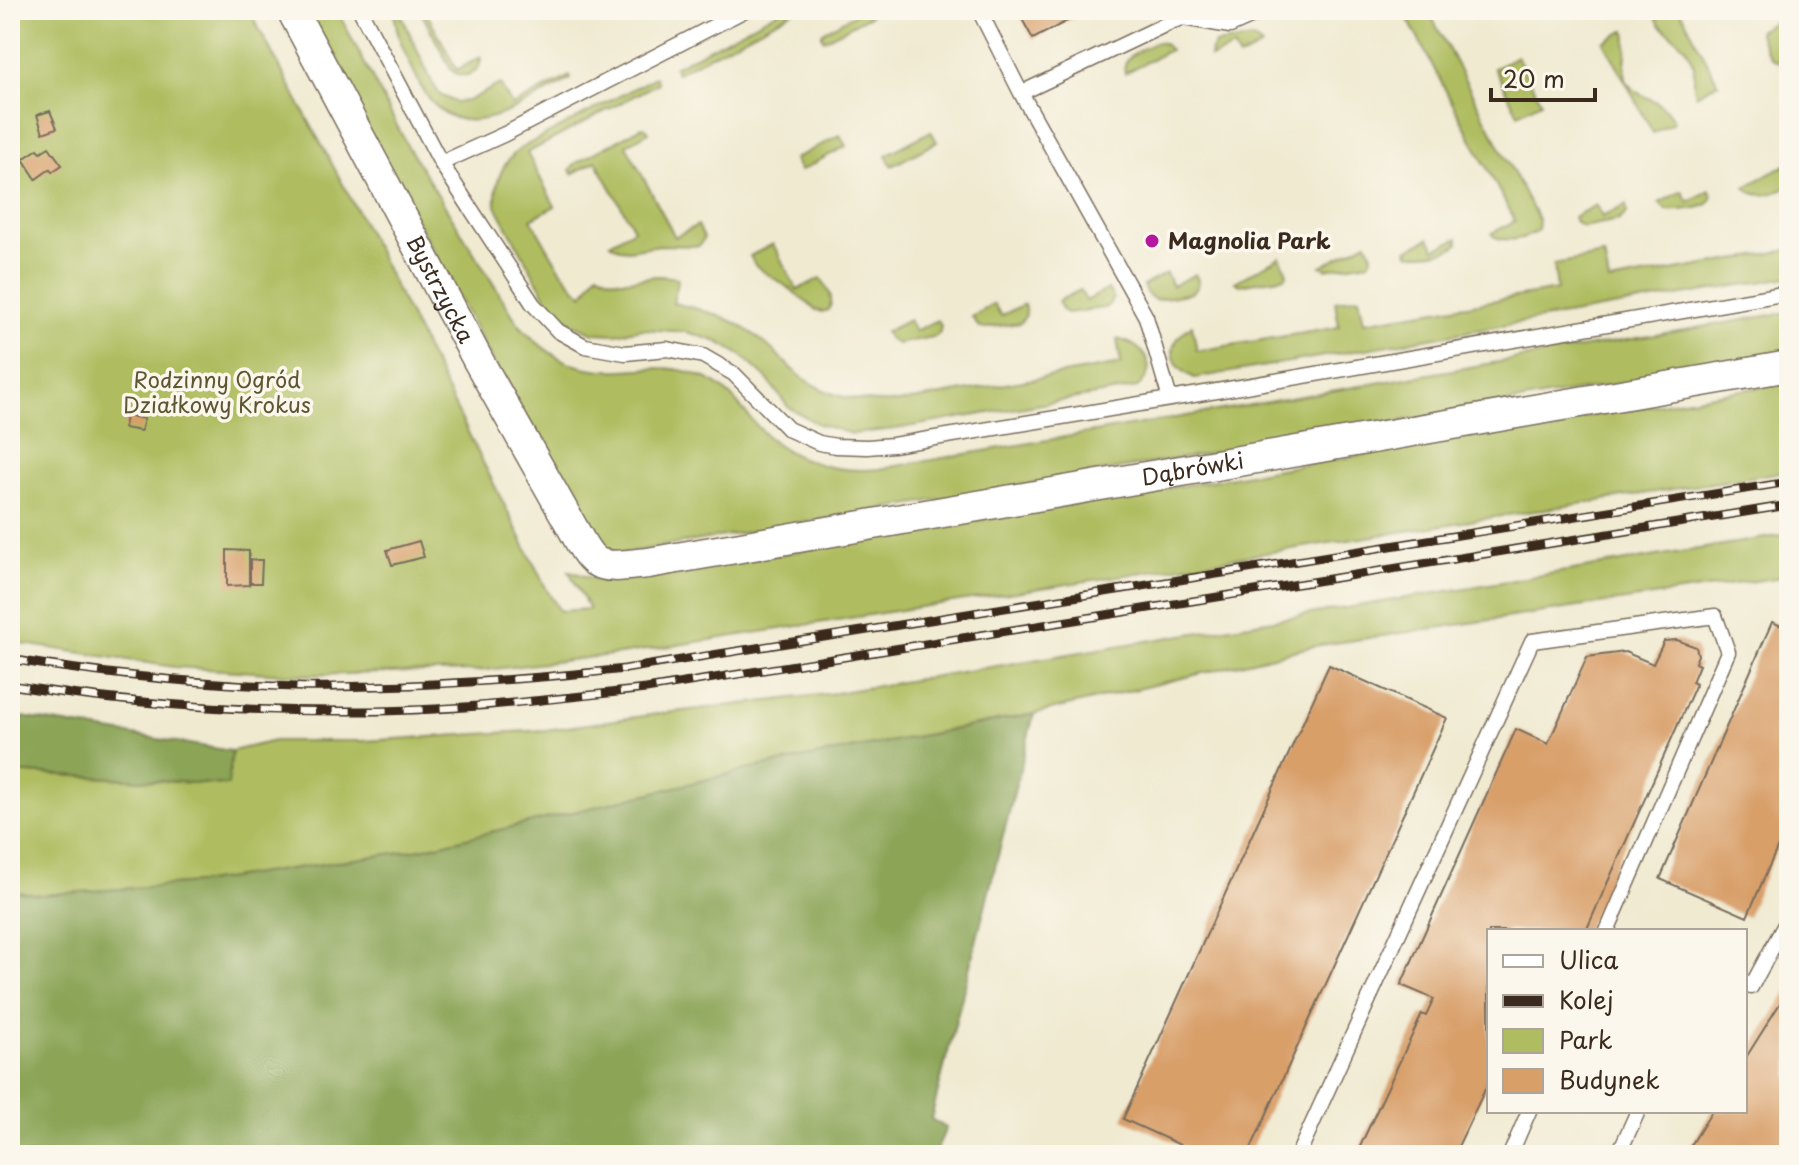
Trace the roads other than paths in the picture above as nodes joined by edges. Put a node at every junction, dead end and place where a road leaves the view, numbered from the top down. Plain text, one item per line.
1 (292, 10) edge
2 (360, 10) edge
3 (745, 10) edge
4 (979, 10) edge
5 (1266, 10) edge
6 (1021, 93) junction
7 (441, 163) junction
8 (1789, 293) edge
9 (1789, 366) edge
10 (1170, 399) junction
11 (597, 562) joint
12 (1789, 917) edge
13 (1608, 929) edge
14 (1747, 984) edge
15 (1528, 1113) edge
16 (1637, 1113) edge
17 (1298, 1155) edge
18 (1510, 1155) edge
19 (1618, 1155) edge

1 - 11 street, Bystrzycka
2 - 7 lane
3 - 7 lane
4 - 6 lane
5 - 6 lane
6 - 10 lane
7 - 10 lane
8 - 10 lane
9 - 11 street, Dąbrówki
12 - 14 lane
13 - 17 lane
15 - 18 lane
16 - 19 lane

